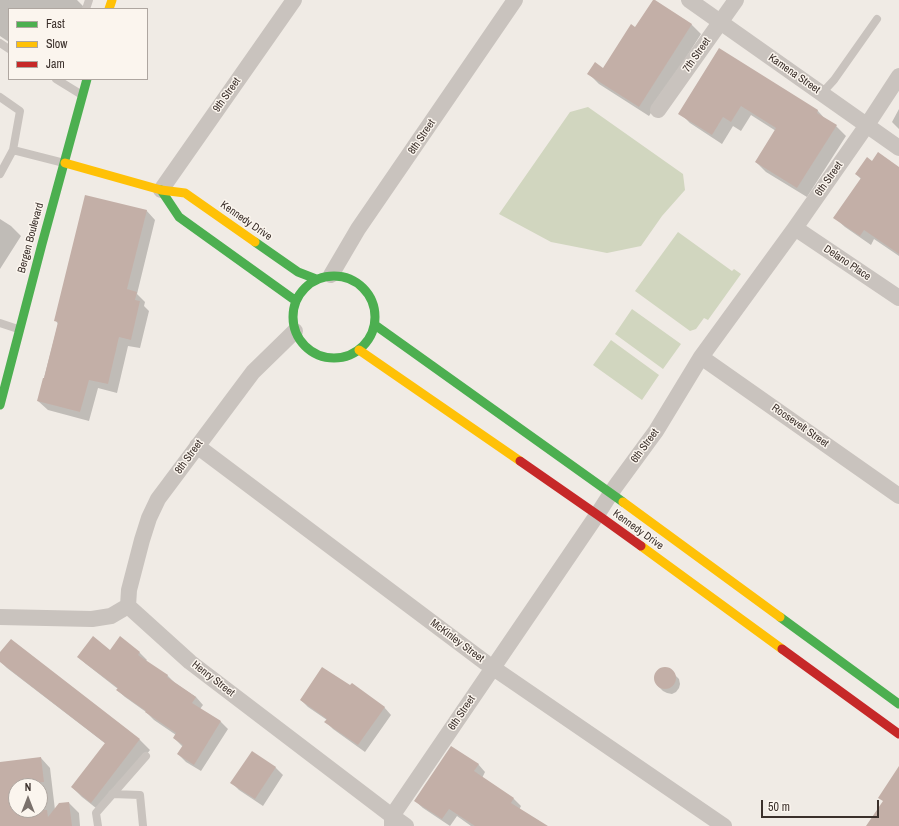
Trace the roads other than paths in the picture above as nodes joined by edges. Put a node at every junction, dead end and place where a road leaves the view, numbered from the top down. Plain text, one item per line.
1 (294, 0) edge
2 (515, 0) edge
3 (689, 0) edge
4 (736, 0) edge
5 (877, 19) dead end
6 (721, 22) junction
7 (899, 76) edge
8 (60, 80) edge
9 (87, 80) edge
10 (822, 93) junction
11 (83, 96) junction
12 (0, 97) edge
13 (658, 110) dead end
14 (866, 125) junction
15 (899, 148) edge
16 (13, 150) junction
17 (65, 163) junction
18 (0, 174) edge
19 (161, 190) junction
20 (795, 228) junction
21 (324, 277) junction
22 (899, 298) edge
23 (296, 301) junction
24 (0, 323) edge
25 (375, 324) junction
26 (20, 329) junction
27 (295, 331) junction
28 (359, 350) junction
29 (700, 357) junction
30 (0, 404) edge
31 (197, 446) junction
32 (610, 493) junction
33 (899, 496) edge
34 (597, 515) junction
35 (720, 582) junction
36 (710, 597) junction
37 (128, 606) junction
38 (0, 617) edge
39 (493, 668) junction
40 (899, 704) edge
41 (899, 734) edge
42 (146, 756) dead end
43 (112, 794) junction
44 (392, 821) edge
45 (98, 826) edge
46 (143, 826) edge
47 (406, 826) edge
48 (724, 826) edge

1 - 19 street, 9th Street
2 - 21 street, 8th Street
3 - 6 street, Kamena Street
4 - 6 street, 7th Street
5 - 10 lane
6 - 10 street, Kamena Street
6 - 13 street, 7th Street
7 - 14 street, 6th Street
8 - 11 lane
9 - 11 street, Bergen Boulevard
10 - 14 street, Kamena Street
11 - 17 street, Bergen Boulevard
12 - 16 lane
14 - 15 street, Kamena Street
14 - 20 street, 6th Street
16 - 17 lane
16 - 18 lane
17 - 19 street, Kennedy Drive
17 - 26 street, Bergen Boulevard
19 - 21 street, Kennedy Drive
19 - 23 street
20 - 22 street, Delano Place
20 - 29 street, 6th Street
21 - 23 street
21 - 25 street
23 - 27 street
24 - 26 lane
25 - 28 street
25 - 32 street, Kennedy Drive
26 - 30 street, Bergen Boulevard
27 - 28 street
27 - 31 street, 8th Street
28 - 34 street, Kennedy Drive
29 - 32 street, 6th Street
29 - 33 street, Roosevelt Street
31 - 37 street, 8th Street
31 - 39 street, McKinley Street
32 - 34 street, 6th Street
32 - 35 street, Kennedy Drive
34 - 36 street, Kennedy Drive
34 - 39 street, 6th Street
35 - 36 street
35 - 40 street, Kennedy Drive
36 - 41 street, Kennedy Drive
37 - 38 street
37 - 44 street, Henry Street
39 - 44 street, 6th Street
39 - 48 street, McKinley Street
42 - 43 lane
43 - 45 lane
43 - 46 lane
44 - 47 street, Henry Street

